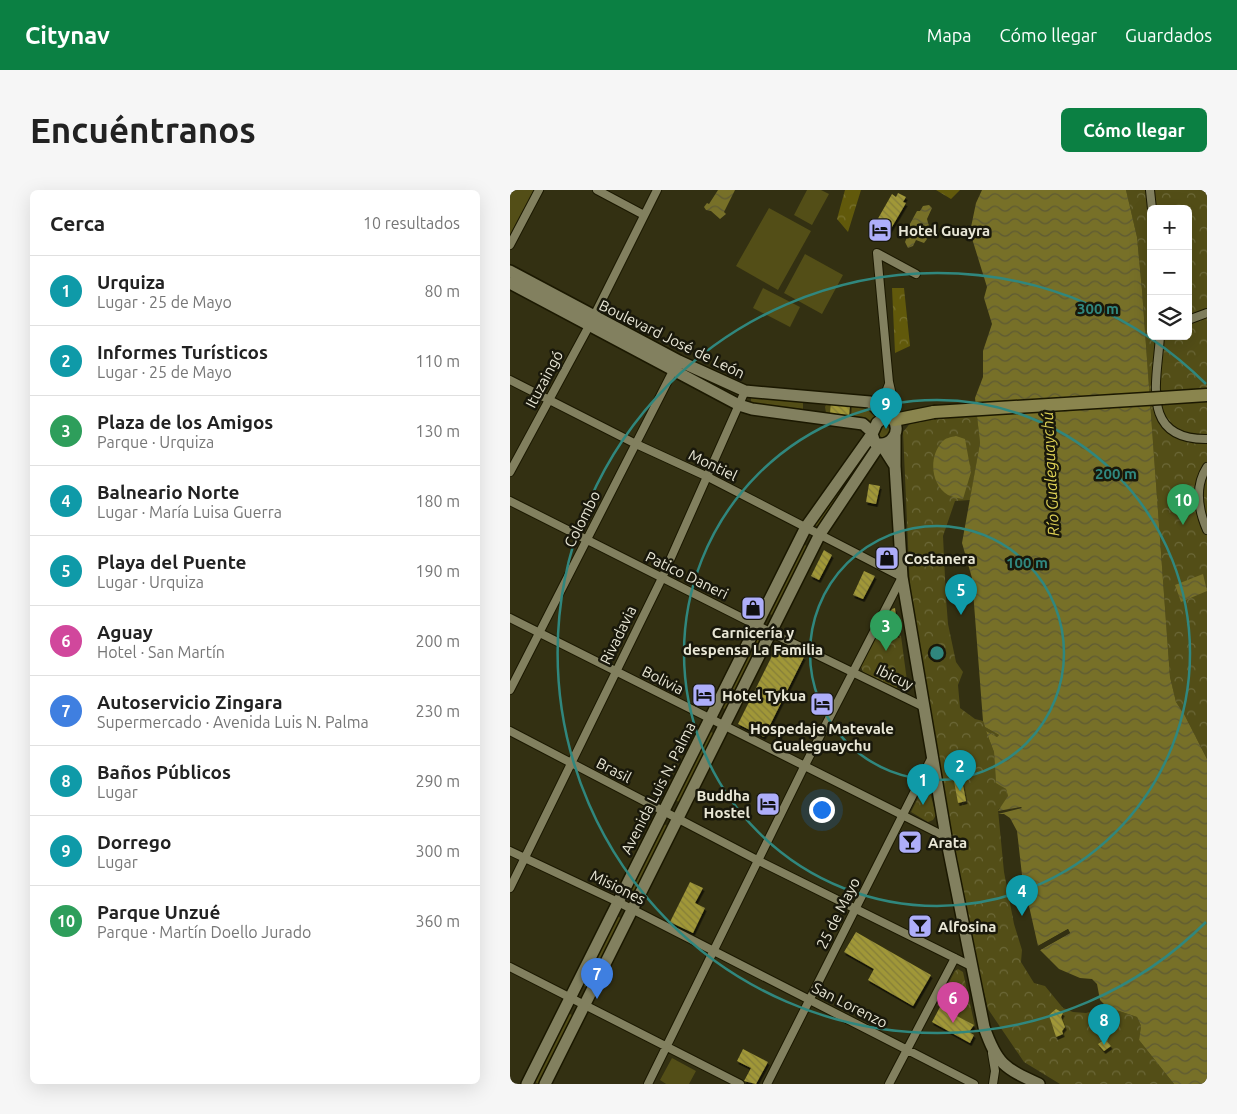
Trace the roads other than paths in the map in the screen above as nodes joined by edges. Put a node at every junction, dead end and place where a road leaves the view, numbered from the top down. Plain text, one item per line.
1 (539, 190) edge
2 (597, 190) edge
3 (657, 190) edge
4 (1150, 190) edge
5 (1152, 205) edge
6 (644, 215) junction
7 (510, 245) edge
8 (510, 271) edge
9 (916, 274) dead end
10 (510, 283) edge
11 (1207, 313) edge
12 (1192, 319) edge
13 (591, 321) junction
14 (1160, 340) edge
15 (676, 366) junction
16 (510, 380) edge
17 (889, 382) junction
18 (744, 391) junction
19 (1207, 395) edge
20 (548, 399) junction
21 (872, 403) junction
22 (739, 404) junction
23 (890, 418) junction
24 (872, 433) junction
25 (895, 435) junction
26 (1207, 439) edge
27 (636, 444) junction
28 (881, 444) junction
29 (895, 466) junction
30 (1207, 467) edge
31 (510, 472) edge
32 (708, 477) junction
33 (510, 501) edge
34 (806, 527) junction
35 (1207, 530) edge
36 (820, 534) junction
37 (586, 541) junction
38 (902, 577) junction
39 (662, 578) junction
40 (510, 618) edge
41 (756, 625) junction
42 (540, 633) junction
43 (772, 633) junction
44 (616, 671) junction
45 (853, 672) junction
46 (510, 690) edge
47 (924, 707) junction
48 (709, 719) junction
49 (725, 727) junction
50 (510, 731) edge
51 (933, 755) junction
52 (571, 763) junction
53 (804, 767) junction
54 (663, 811) junction
55 (903, 816) junction
56 (679, 819) junction
57 (946, 837) junction
58 (510, 851) edge
59 (524, 858) junction
60 (759, 860) junction
61 (510, 888) edge
62 (618, 902) junction
63 (856, 908) junction
64 (632, 909) junction
65 (713, 951) junction
66 (955, 958) junction
67 (971, 966) junction
68 (510, 967) edge
69 (570, 997) junction
70 (808, 1000) junction
71 (585, 1005) junction
72 (667, 1047) junction
73 (907, 1050) junction
74 (992, 1053) junction
75 (527, 1084) edge
76 (545, 1084) edge
77 (648, 1084) edge
78 (740, 1084) edge
79 (767, 1084) edge
80 (889, 1084) edge
81 (974, 1084) edge
82 (993, 1084) edge
83 (1040, 1084) edge

1 - 7 street
2 - 6 street
3 - 6 street, Ituzaingó
4 - 5 street
6 - 13 street, Ituzaingó
8 - 13 main road, Boulevard José de León
9 - 17 street
10 - 13 main road, Boulevard José de León
11 - 12 street
13 - 15 main road, Boulevard José de León
13 - 20 street, Ituzaingó
14 - 26 street
15 - 18 main road, Boulevard José de León
15 - 22 main road, Boulevard José de León
15 - 27 street, Colombo
16 - 20 street, Montiel
17 - 21 street
17 - 23 street
18 - 21 main road, Boulevard José de León
18 - 22 street, Rivadavia
19 - 23 main road, bridge
20 - 27 street, Montiel
20 - 31 street, Ituzaingó
21 - 23 main road
22 - 24 main road, Boulevard José de León
22 - 32 street, Rivadavia
23 - 24 main road
23 - 25 main road
24 - 28 main road
24 - 34 main road, Avenida Luis N. Palma
25 - 28 main road
25 - 29 main road
27 - 32 street, Montiel
27 - 37 street, Colombo
28 - 29 main road
28 - 36 main road
29 - 38 main road
30 - 35 street
32 - 34 street, Montiel
32 - 39 street, Rivadavia
33 - 37 street, Patico Daneri
34 - 36 street, Montiel
34 - 41 main road, Avenida Luis N. Palma
36 - 38 street, Montiel
36 - 43 main road
37 - 39 street, Patico Daneri
37 - 42 street, Colombo
38 - 45 street
38 - 47 main road
39 - 41 street, Patico Daneri
39 - 44 street, Rivadavia
40 - 42 street, Bolivia
41 - 43 street, Patico Daneri
41 - 48 main road, Avenida Luis N. Palma
42 - 44 street, Bolivia
42 - 46 street, Colombo
43 - 45 street, Patico Daneri
43 - 49 main road
44 - 48 street, Bolivia
44 - 52 street, Rivadavia
45 - 47 street, Ibicuy
45 - 53 street
47 - 51 main road
48 - 49 street, Bolivia
48 - 54 main road, Avenida Luis N. Palma
49 - 53 street, Bolivia
49 - 56 main road
50 - 52 street, Brasil
51 - 55 street, 25 de Mayo
51 - 57 main road
52 - 54 street, Brasil
52 - 59 street, Rivadavia
53 - 55 street, Bolivia
53 - 60 street
54 - 56 street, Brasil
54 - 62 main road, Avenida Luis N. Palma
55 - 57 street, Bolivia
55 - 63 street, 25 de Mayo
56 - 60 street, Brasil
56 - 64 main road
57 - 67 main road
58 - 59 street, Misiones
59 - 61 street, Rivadavia
59 - 62 street, Misiones
60 - 63 street, Brasil
60 - 65 street
62 - 64 street, Misiones
62 - 69 main road, Avenida Luis N. Palma
63 - 66 street, Brasil
63 - 70 street, 25 de Mayo
64 - 65 street, Misiones
64 - 71 main road
65 - 70 street, San Lorenzo
65 - 72 street
66 - 67 street, Brasil
66 - 73 street
67 - 74 main road
68 - 69 street
69 - 71 street
69 - 75 main road, Avenida Luis N. Palma
70 - 73 street, San Lorenzo
70 - 79 street, 25 de Mayo
71 - 72 street
71 - 76 main road
72 - 77 street
72 - 78 street
73 - 80 street
73 - 81 street, San Lorenzo
74 - 82 street
74 - 83 main road

